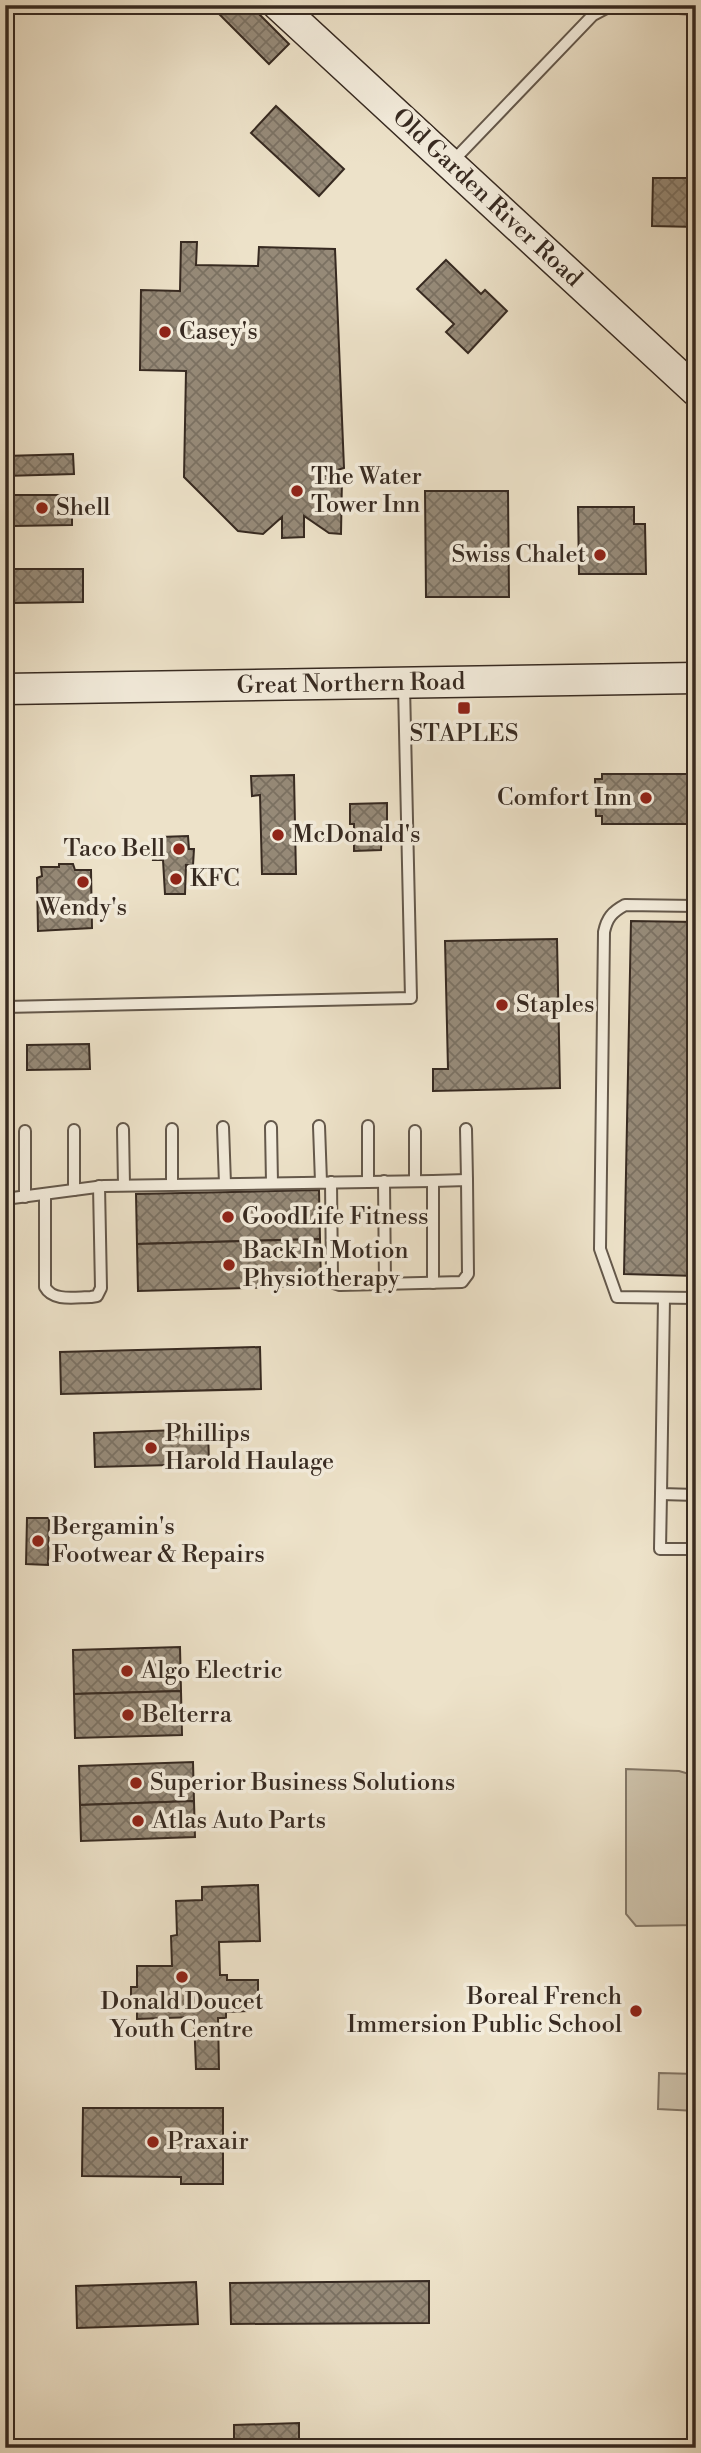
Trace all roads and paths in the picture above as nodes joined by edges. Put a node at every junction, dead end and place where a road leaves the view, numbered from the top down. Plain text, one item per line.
1 (278, 5) edge
2 (696, 9) edge
3 (450, 164) junction
4 (696, 391) edge
5 (696, 678) edge
6 (403, 683) junction
7 (5, 689) edge
8 (696, 906) edge
9 (5, 1007) edge
10 (319, 1126) dead end
11 (368, 1126) dead end
12 (223, 1127) dead end
13 (271, 1127) dead end
14 (123, 1129) dead end
15 (172, 1129) dead end
16 (466, 1129) dead end
17 (74, 1130) dead end
18 (25, 1131) dead end
19 (415, 1131) dead end
20 (467, 1180) junction
21 (384, 1181) junction
22 (415, 1181) junction
23 (433, 1181) junction
24 (326, 1182) junction
25 (368, 1182) junction
26 (272, 1183) junction
27 (225, 1184) junction
28 (124, 1185) junction
29 (172, 1185) junction
30 (99, 1186) junction
31 (74, 1190) junction
32 (46, 1194) junction
33 (25, 1197) junction
34 (5, 1199) edge
35 (433, 1283) junction
36 (385, 1284) junction
37 (664, 1298) junction
38 (696, 1298) edge
39 (661, 1494) junction
40 (696, 1495) edge
41 (696, 1549) edge

1 - 3 main road, Old Garden River Road
2 - 3 lane
3 - 4 main road, Old Garden River Road
5 - 6 main road, Great Northern Road
6 - 7 main road, Great Northern Road
6 - 9 lane
8 - 37 lane
10 - 24 lane
11 - 25 lane
12 - 27 lane
13 - 26 lane
14 - 28 lane
15 - 29 lane
16 - 20 lane
17 - 31 lane
18 - 33 lane
19 - 22 lane
20 - 23 lane
20 - 35 lane
21 - 22 lane
21 - 25 lane
21 - 36 lane
22 - 23 lane
23 - 35 lane
24 - 25 lane
24 - 26 lane
24 - 36 lane
26 - 27 lane
27 - 29 lane
28 - 29 lane
28 - 30 lane
30 - 31 lane
30 - 32 lane
31 - 32 lane
32 - 33 lane
33 - 34 lane
35 - 36 lane
37 - 38 lane
37 - 39 lane
39 - 40 lane
39 - 41 lane

